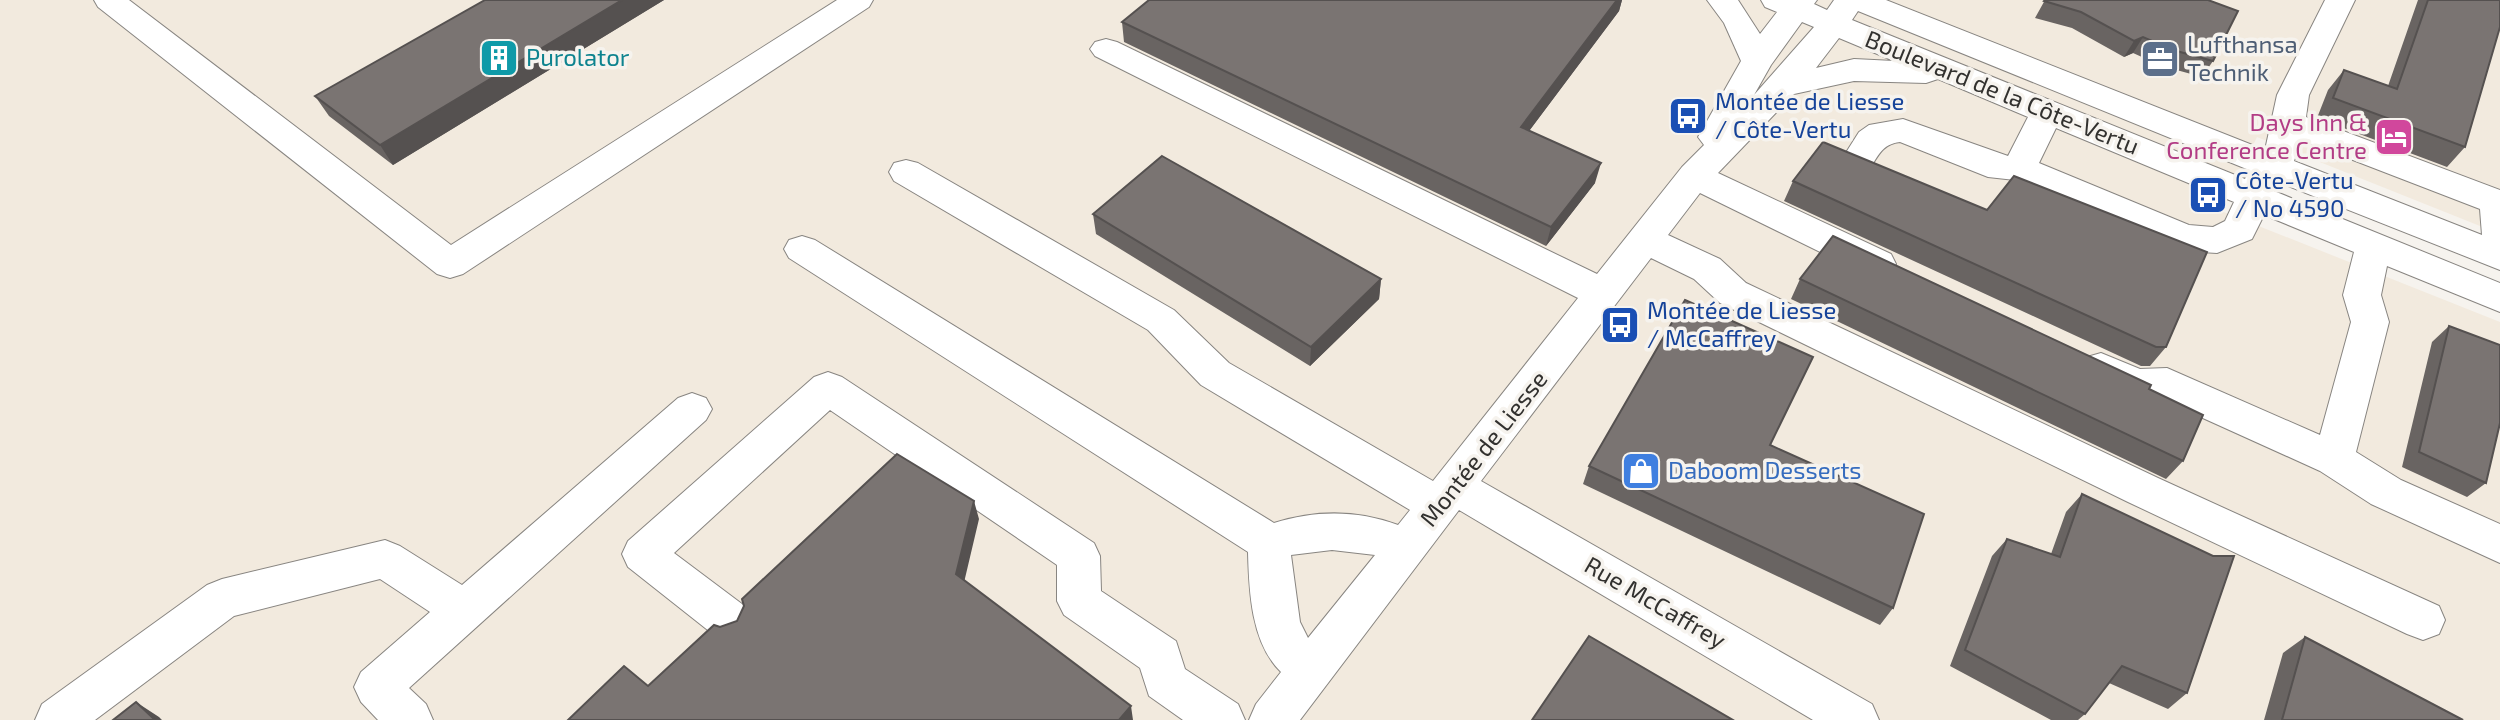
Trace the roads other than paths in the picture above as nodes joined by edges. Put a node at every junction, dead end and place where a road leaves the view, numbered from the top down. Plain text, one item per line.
1 (109, 0) edge
2 (858, 0) edge
3 (1722, 0) edge
4 (1858, 0) edge
5 (2340, 0) edge
6 (1791, 3) edge
7 (1842, 12) edge
8 (1106, 49) dead end
9 (1757, 61) junction
10 (1954, 74) junction
11 (1783, 86) junction
12 (2047, 112) junction
13 (2289, 123) junction
14 (1857, 162) edge
15 (2269, 164) junction
16 (2019, 168) junction
17 (906, 172) dead end
18 (1694, 176) junction
19 (2255, 197) junction
20 (2498, 197) edge
21 (1645, 240) junction
22 (2373, 246) junction
23 (802, 249) dead end
24 (2498, 256) edge
25 (1912, 280) edge
26 (1604, 294) junction
27 (2500, 298) edge
28 (2074, 356) edge
29 (692, 409) dead end
30 (2334, 459) junction
31 (1447, 496) junction
32 (1270, 543) junction
33 (2500, 544) edge
34 (1405, 549) junction
35 (464, 610) junction
36 (2423, 620) dead end
37 (730, 621) edge
38 (1311, 669) junction
39 (58, 720) edge
40 (410, 720) edge
41 (1222, 720) edge
42 (1272, 720) edge
43 (1856, 720) edge

1 - 2 street
3 - 9 street
4 - 15 street, Boulevard de la Côte-Vertu
5 - 13 street
6 - 7 street, Boulevard de la Côte-Vertu
6 - 9 street, Montée de Liesse
7 - 10 street, Boulevard de la Côte-Vertu
7 - 11 street, Montée de Liesse
8 - 26 street
9 - 18 street, Montée de Liesse
10 - 11 street
10 - 12 street, Boulevard de la Côte-Vertu
11 - 18 street, Montée de Liesse
12 - 16 street
12 - 19 street, Boulevard de la Côte-Vertu
13 - 15 street
13 - 20 street
14 - 16 street
15 - 19 street
15 - 24 street, Boulevard de la Côte-Vertu
16 - 19 street
17 - 31 street, Rue McCaffrey
18 - 21 street, Montée de Liesse
18 - 25 street
19 - 22 street, Boulevard de la Côte-Vertu
20 - 24 street
21 - 26 street, Montée de Liesse
21 - 36 street
22 - 27 street, Boulevard de la Côte-Vertu
22 - 30 street
23 - 32 street
26 - 31 street, Montée de Liesse
28 - 30 street
29 - 35 street
30 - 33 street
31 - 34 street, Montée de Liesse
31 - 43 street, Rue McCaffrey
32 - 34 street
32 - 38 street
34 - 38 street, Montée de Liesse
35 - 39 street
35 - 40 street
37 - 41 street
38 - 42 street, Montée de Liesse

